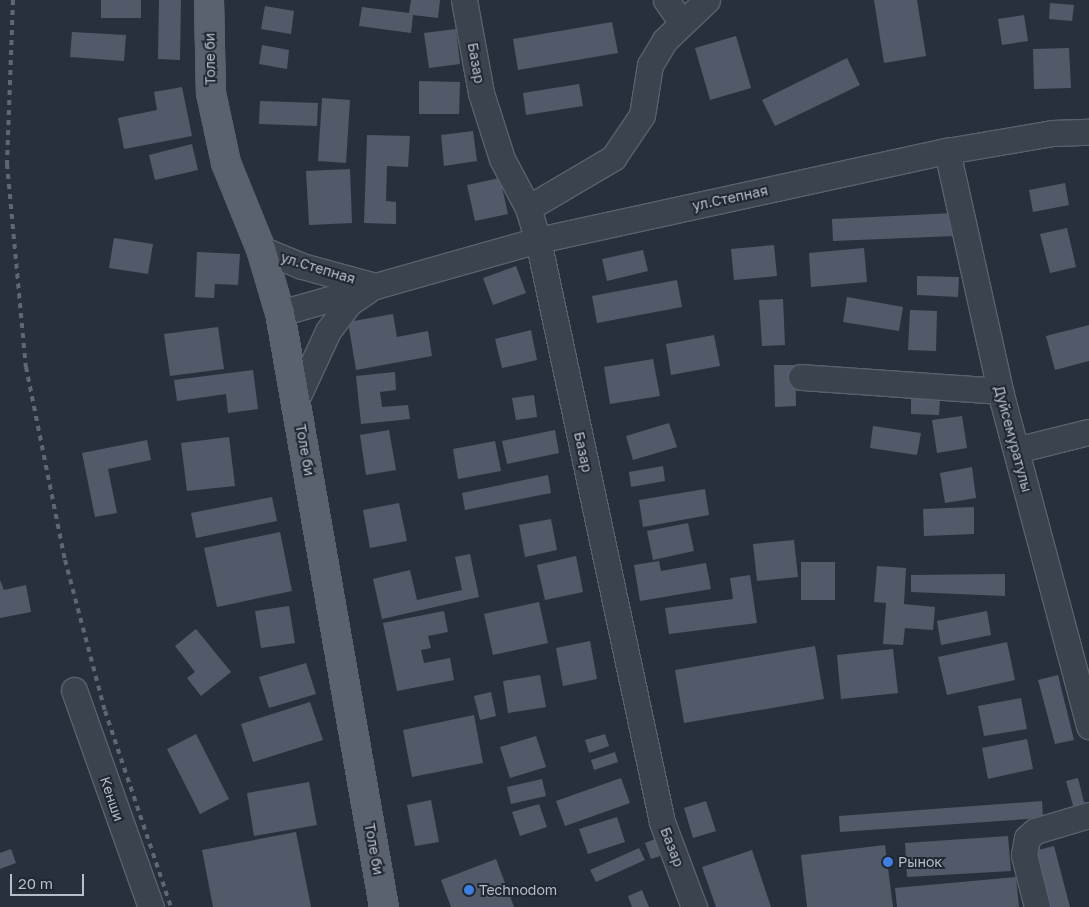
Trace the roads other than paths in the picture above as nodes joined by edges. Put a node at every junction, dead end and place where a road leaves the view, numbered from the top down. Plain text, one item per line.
1 (209, 0) edge
2 (464, 0) edge
3 (666, 0) edge
4 (708, 0) edge
5 (682, 23) junction
6 (1089, 132) edge
7 (947, 151) junction
8 (528, 208) junction
9 (538, 240) junction
10 (261, 250) junction
11 (375, 286) junction
12 (280, 313) junction
13 (801, 377) dead end
14 (1000, 391) junction
15 (296, 400) junction
16 (1089, 432) edge
17 (1016, 450) junction
18 (74, 690) dead end
19 (1089, 726) edge
20 (1089, 815) edge
21 (151, 907) edge
22 (384, 907) edge
23 (694, 907) edge
24 (1037, 907) edge

1 - 10 main road, Толе би
2 - 8 street, Базар
3 - 5 street
4 - 5 street
5 - 8 street
6 - 7 street, ул.Степная
7 - 9 street, ул.Степная
7 - 14 street, Дуйсемуратулы
8 - 9 street, Базар
9 - 11 street, ул.Степная
9 - 23 street, Базар
10 - 11 street, ул.Степная
10 - 12 main road, Толе би
11 - 12 street, ул.Степная
11 - 15 street
12 - 15 main road, Толе би
13 - 14 street
14 - 17 street, Дуйсемуратулы
15 - 22 main road, Толе би
16 - 17 street
17 - 19 street, Дуйсемуратулы
18 - 21 street, Кенши
20 - 24 street

